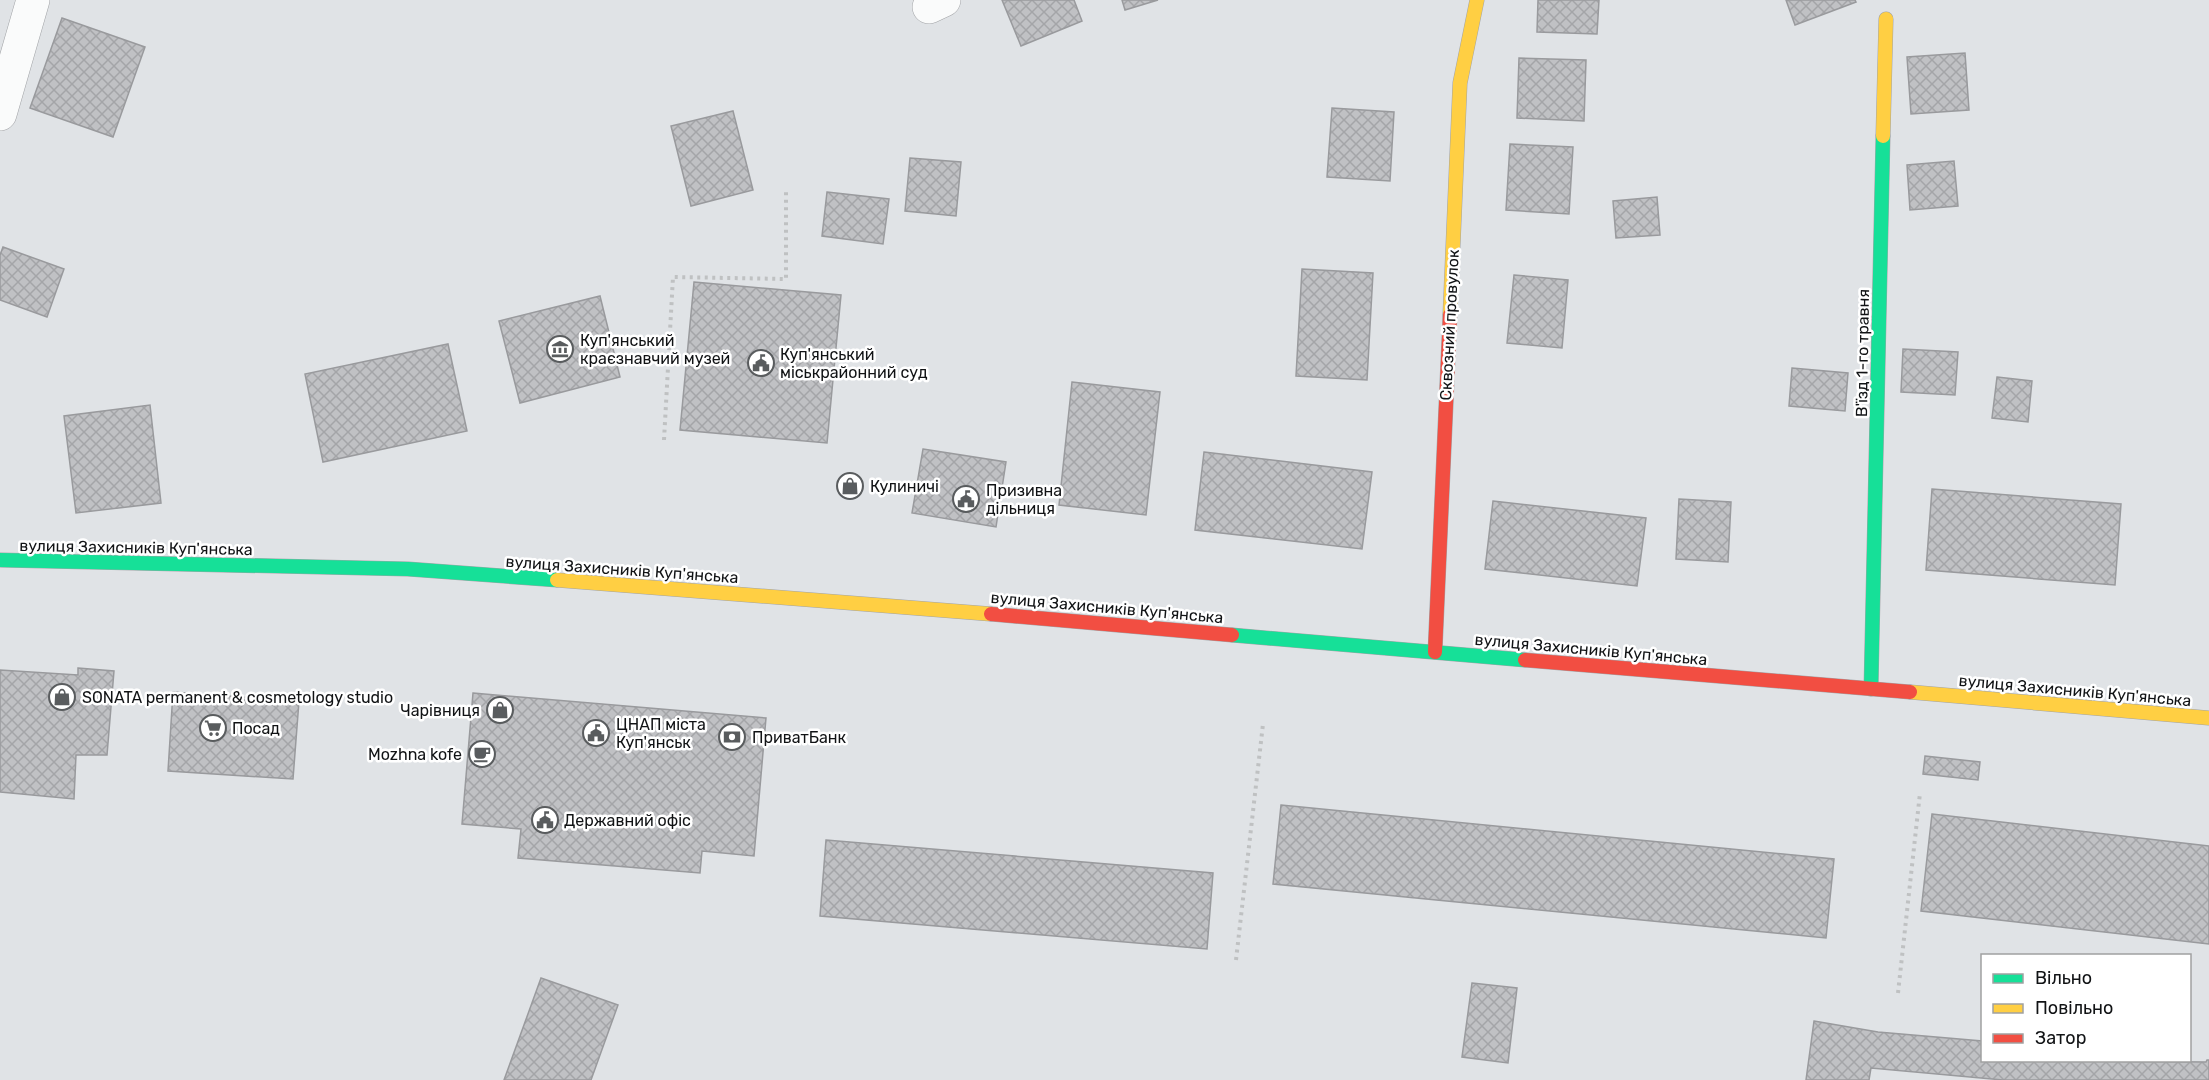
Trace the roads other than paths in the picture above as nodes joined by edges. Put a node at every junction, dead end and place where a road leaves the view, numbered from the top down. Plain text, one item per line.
1 (33, 0) edge
2 (1477, 0) edge
3 (1886, 19) dead end
4 (0, 114) edge
5 (0, 560) edge
6 (1435, 652) junction
7 (1871, 689) junction
8 (2209, 718) edge

1 - 4 street
2 - 6 main road, Сквозний провулок
3 - 7 main road, В'їзд 1-го травня
5 - 6 main road, вулиця Захисників Куп'янська
6 - 7 main road, вулиця Захисників Куп'янська
7 - 8 main road, вулиця Захисників Куп'янська

